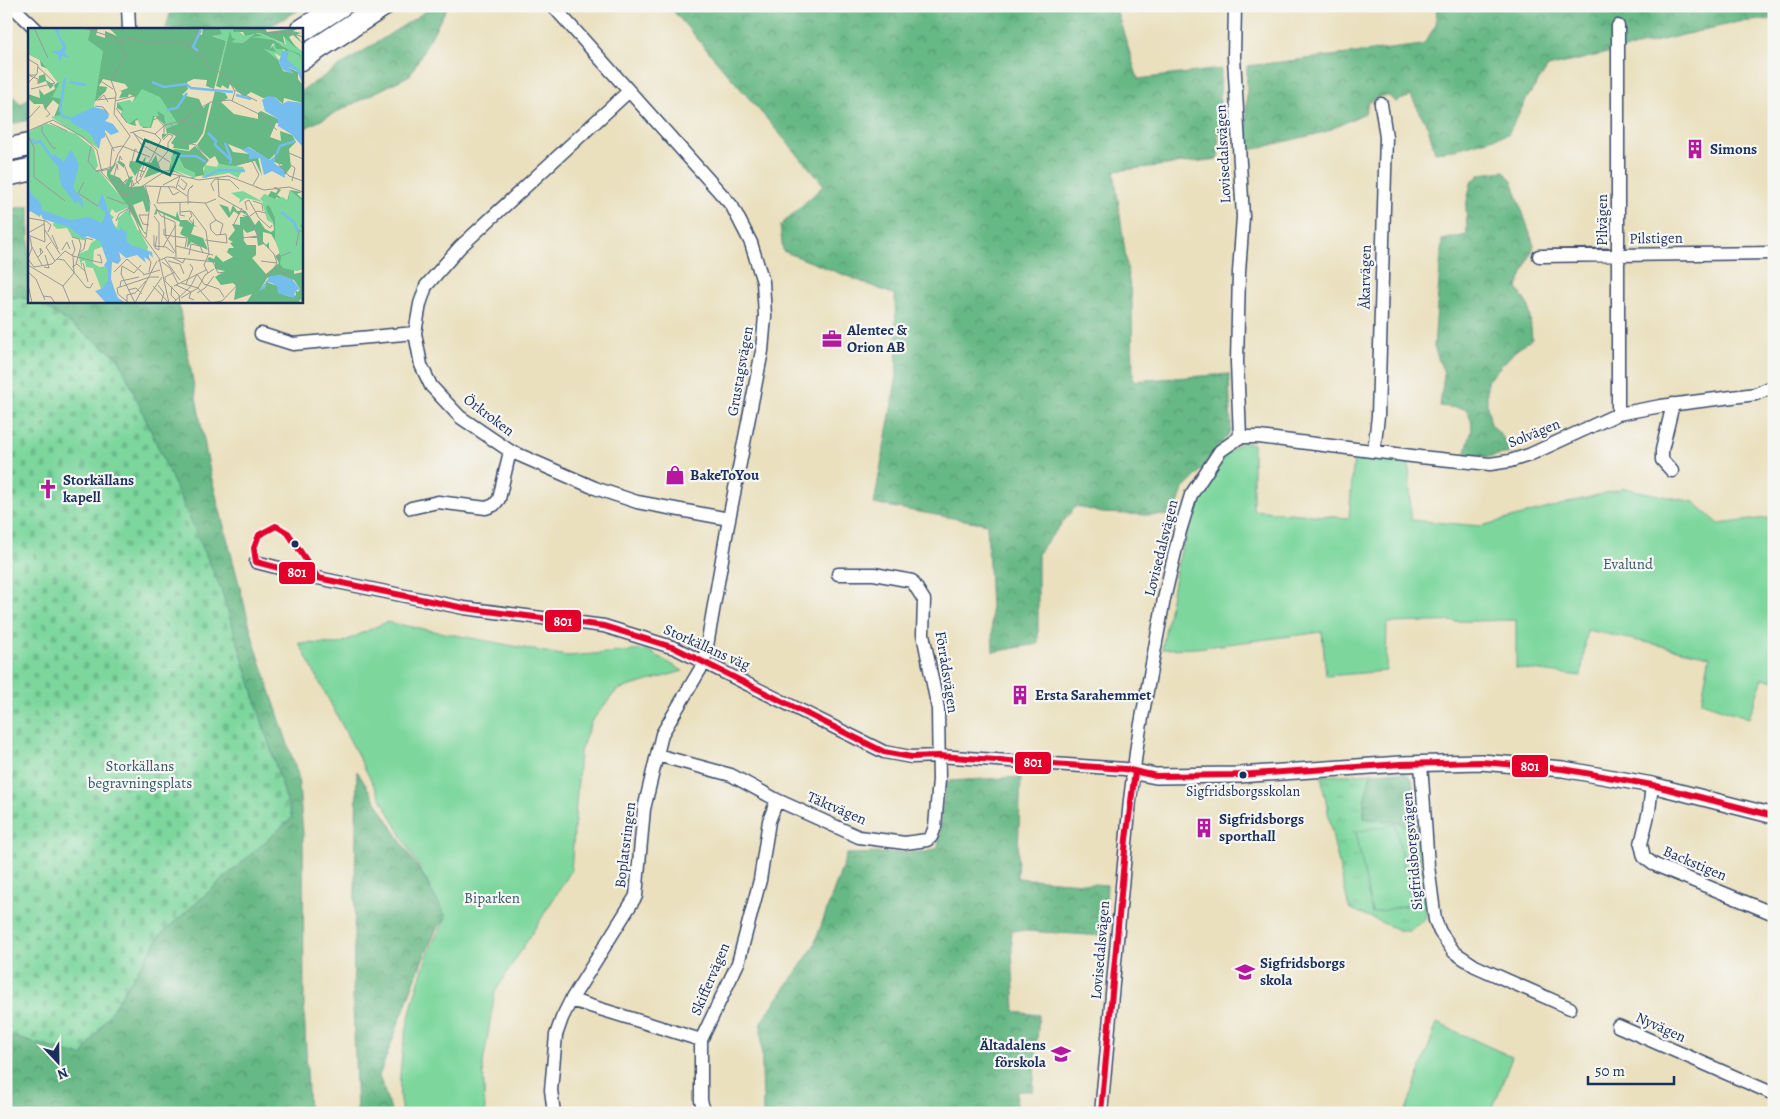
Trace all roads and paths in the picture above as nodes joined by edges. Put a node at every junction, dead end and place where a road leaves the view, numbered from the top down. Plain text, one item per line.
1 (12, 6) edge
2 (128, 6) edge
3 (340, 6) edge
4 (382, 6) edge
5 (553, 6) edge
6 (1235, 6) edge
7 (1618, 26) dead end
8 (35, 28) edge
9 (129, 28) edge
10 (302, 29) edge
11 (302, 58) edge
12 (629, 91) junction
13 (1381, 104) dead end
14 (28, 145) edge
15 (6, 150) edge
16 (28, 170) edge
17 (6, 175) edge
18 (1774, 253) edge
19 (1618, 255) junction
20 (1539, 256) dead end
21 (415, 333) junction
22 (260, 334) dead end
23 (1774, 386) edge
24 (1672, 404) junction
25 (1618, 414) junction
26 (1240, 437) junction
27 (510, 451) junction
28 (1374, 451) junction
29 (1672, 471) dead end
30 (411, 508) dead end
31 (729, 519) junction
32 (256, 562) dead end
33 (838, 574) dead end
34 (704, 662) junction
35 (657, 755) junction
36 (939, 756) junction
37 (1421, 763) junction
38 (1135, 772) junction
39 (1652, 786) junction
40 (777, 800) junction
41 (1774, 816) edge
42 (1774, 914) edge
43 (571, 1000) junction
44 (1570, 1008) dead end
45 (1618, 1026) dead end
46 (701, 1040) junction
47 (1774, 1094) edge
48 (554, 1113) edge
49 (705, 1113) edge
50 (1101, 1113) edge

1 - 8 street
2 - 9 street
3 - 10 highway
4 - 11 highway
5 - 12 street, Grustagsvägen
6 - 26 street, Lovisedalsvägen
7 - 19 street, Pilvägen
12 - 21 street, Örkroken
12 - 31 street, Grustagsvägen
13 - 28 street, Åkarvägen
14 - 15 highway
16 - 17 highway
18 - 19 street, Pilstigen
19 - 20 street, Pilstigen
19 - 25 street, Pilvägen
21 - 22 street
21 - 27 street, Örkroken
23 - 24 street, Solvägen
24 - 25 street, Solvägen
24 - 29 street
25 - 28 street, Solvägen
26 - 28 street, Solvägen
26 - 38 street, Lovisedalsvägen
27 - 30 street
27 - 31 street, Örkroken
31 - 34 street, Grustagsvägen
32 - 34 street, Storkällans väg
33 - 36 street, Förrådsvägen
34 - 35 street, Boplatsringen
34 - 36 street, Storkällans väg
35 - 40 street, Täktvägen
35 - 43 street, Boplatsringen
36 - 38 street, Storkällans väg
36 - 40 street, Täktvägen
37 - 38 street
37 - 39 street
37 - 44 street, Sigfridsborgsvägen
38 - 50 street, Lovisedalsvägen
39 - 41 street
39 - 42 street, Backstigen
40 - 46 street, Skiffervägen
43 - 46 street
43 - 48 street, Boplatsringen
45 - 47 street, Nyvägen
46 - 49 street, Skiffervägen

